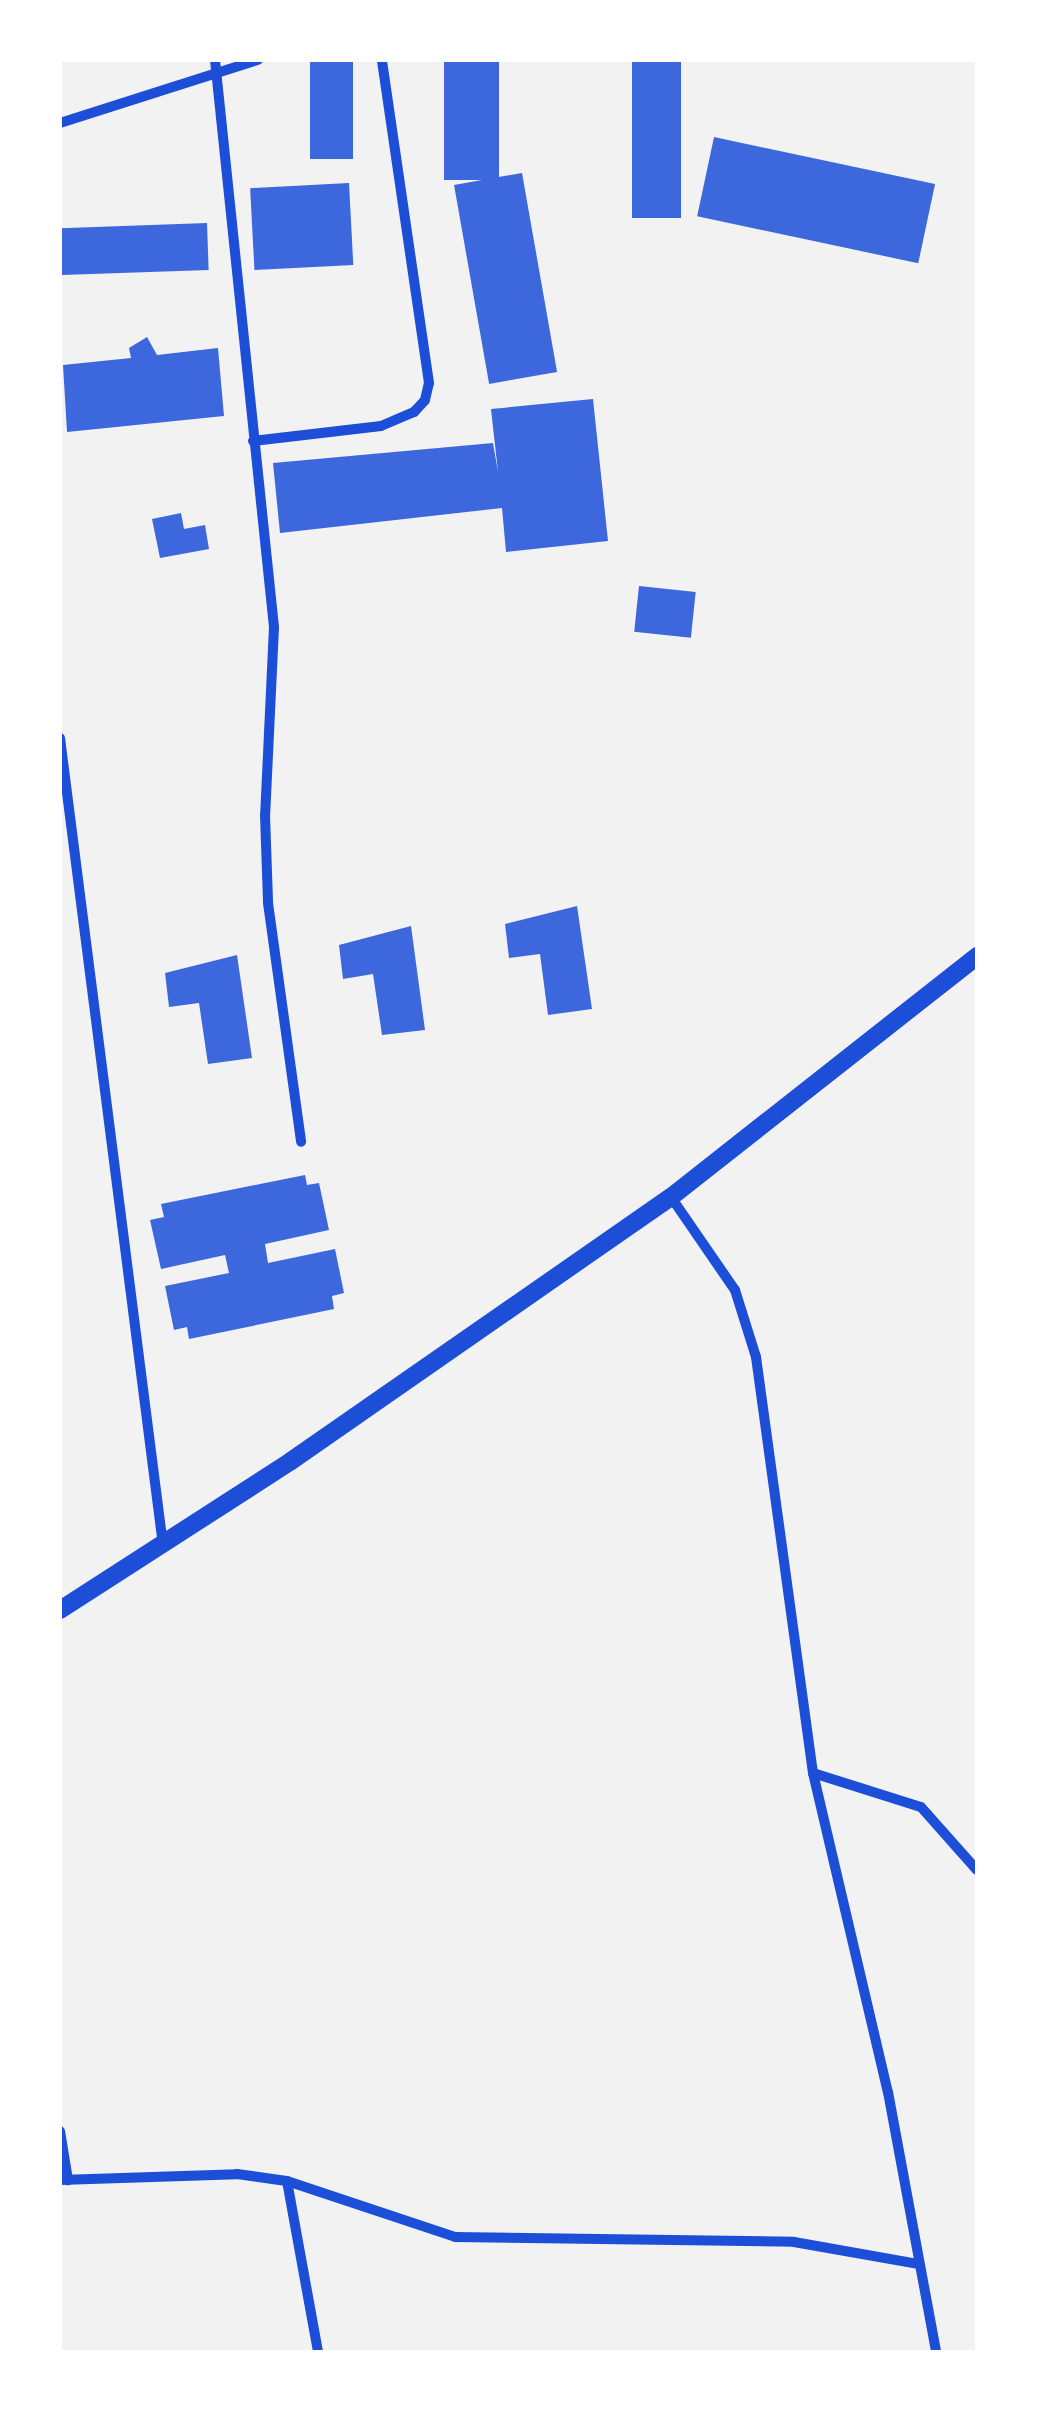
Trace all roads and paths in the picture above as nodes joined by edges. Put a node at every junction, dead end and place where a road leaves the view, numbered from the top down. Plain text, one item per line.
1 (215, 60) edge
2 (258, 60) edge
3 (382, 60) edge
4 (218, 77) junction
5 (60, 124) edge
6 (253, 441) junction
7 (60, 738) edge
8 (977, 956) edge
9 (302, 1142) dead end
10 (671, 1197) junction
11 (163, 1546) junction
12 (60, 1610) edge
13 (812, 1773) junction
14 (977, 1870) edge
15 (60, 2131) edge
16 (64, 2180) edge
17 (287, 2181) junction
18 (919, 2264) junction
19 (318, 2352) edge
20 (936, 2352) edge

1 - 4 street
2 - 4 street
3 - 6 street
4 - 5 street
4 - 6 street
6 - 9 street
7 - 11 street
8 - 10 street
10 - 11 street
10 - 13 street
11 - 12 street
13 - 14 street
13 - 18 street
15 - 16 street
16 - 17 street
17 - 18 street
17 - 19 street
18 - 20 street

